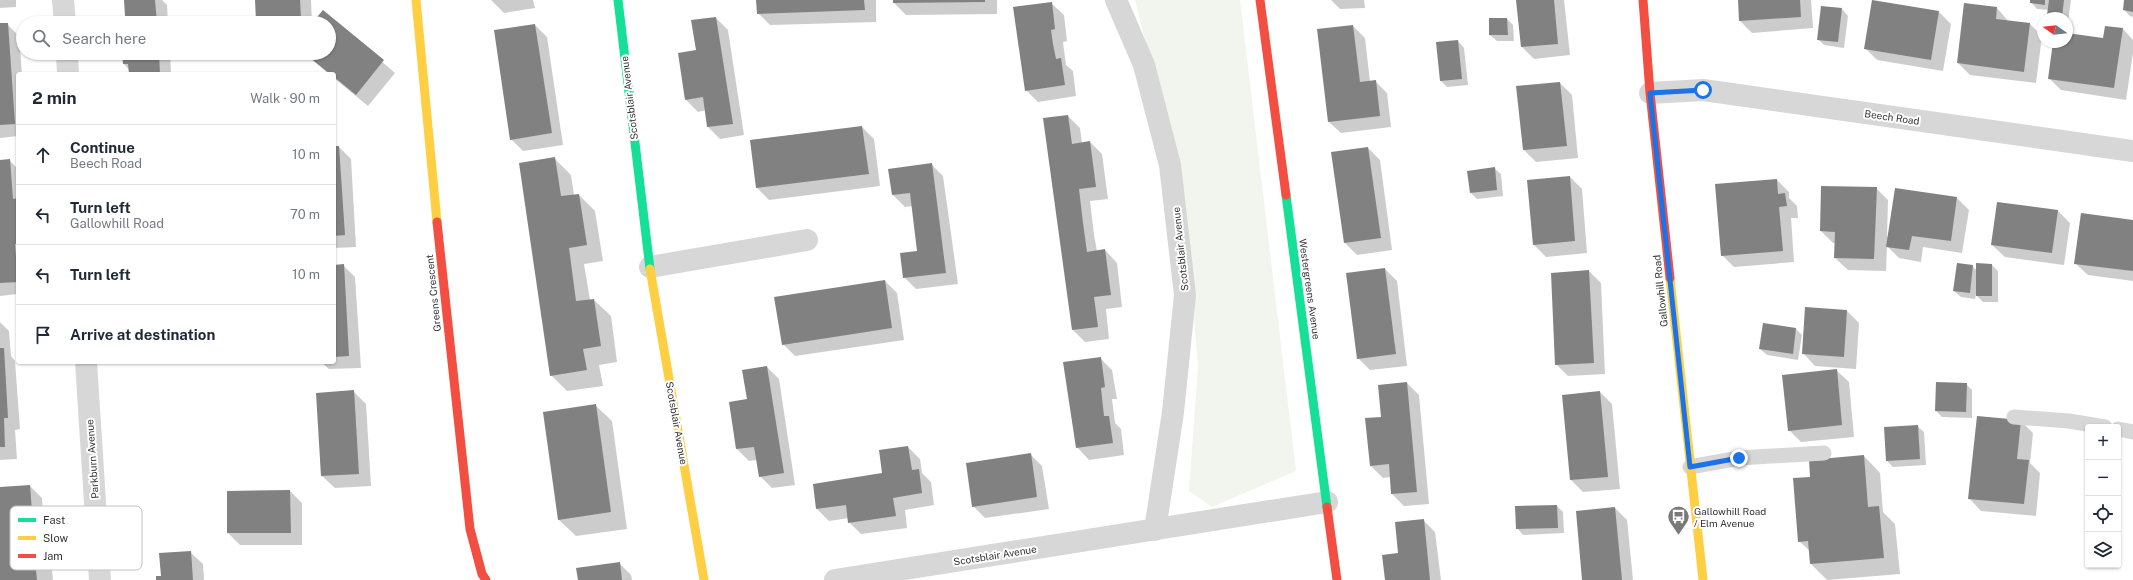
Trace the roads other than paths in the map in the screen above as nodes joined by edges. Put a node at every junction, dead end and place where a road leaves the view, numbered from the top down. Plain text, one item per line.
1 (63, 0) edge
2 (416, 0) edge
3 (618, 0) edge
4 (1116, 0) edge
5 (1260, 0) edge
6 (1643, 0) edge
7 (64, 16) edge
8 (67, 60) edge
9 (68, 72) edge
10 (1650, 93) junction
11 (2133, 151) edge
12 (807, 240) dead end
13 (650, 267) junction
14 (86, 364) edge
15 (2014, 417) dead end
16 (2087, 424) edge
17 (2121, 430) edge
18 (2133, 432) edge
19 (1824, 453) dead end
20 (1690, 467) junction
21 (1327, 502) junction
22 (95, 506) edge
23 (1155, 530) junction
24 (99, 570) edge
25 (861, 578) edge
26 (100, 580) edge
27 (486, 580) edge
28 (704, 580) edge
29 (835, 580) edge
30 (1337, 580) edge
31 (1703, 580) edge

1 - 7 street
2 - 27 street, Greens Crescent
3 - 13 street, Scotsblair Avenue
4 - 23 street, Scotsblair Avenue
5 - 21 street, Westergreens Avenue
6 - 10 street, Gallowhill Road
8 - 9 street
10 - 11 street, Beech Road
10 - 20 street, Gallowhill Road
12 - 13 street
13 - 28 street, Scotsblair Avenue
14 - 22 street, Parkburn Avenue
15 - 16 lane
17 - 18 lane
19 - 20 lane
20 - 31 street, Gallowhill Road
21 - 23 street, Scotsblair Avenue
21 - 30 street, Westergreens Avenue
23 - 25 street, Scotsblair Avenue
24 - 26 street, Parkburn Avenue
25 - 29 street, Scotsblair Avenue

